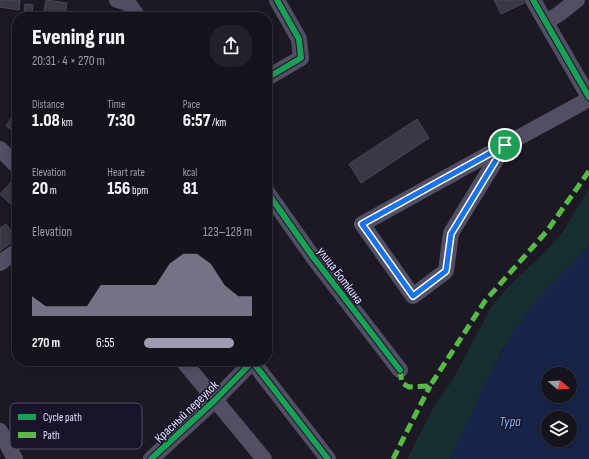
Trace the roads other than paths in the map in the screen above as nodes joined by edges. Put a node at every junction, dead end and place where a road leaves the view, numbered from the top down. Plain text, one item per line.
1 (277, 0) edge
2 (533, 0) edge
3 (577, 0) edge
4 (124, 5) edge
5 (132, 12) edge
6 (546, 22) junction
7 (272, 75) edge
8 (589, 97) edge
9 (505, 145) junction
10 (0, 149) edge
11 (12, 161) edge
12 (272, 199) edge
13 (12, 254) edge
14 (0, 263) edge
15 (187, 366) edge
16 (247, 366) edge
17 (256, 366) edge
18 (400, 370) dead end
19 (215, 400) junction
20 (0, 431) edge
21 (15, 459) edge
22 (151, 459) edge
23 (264, 459) edge
24 (328, 459) edge

1 - 7 street
2 - 6 street
3 - 6 street
4 - 5 street
6 - 8 street
8 - 9 street
9 - 9 street
10 - 11 street
12 - 18 street, улица Боткина
13 - 14 street
15 - 19 street
16 - 19 street, Красный переулок
17 - 24 street
19 - 22 street, Красный переулок
19 - 23 street
20 - 21 street

